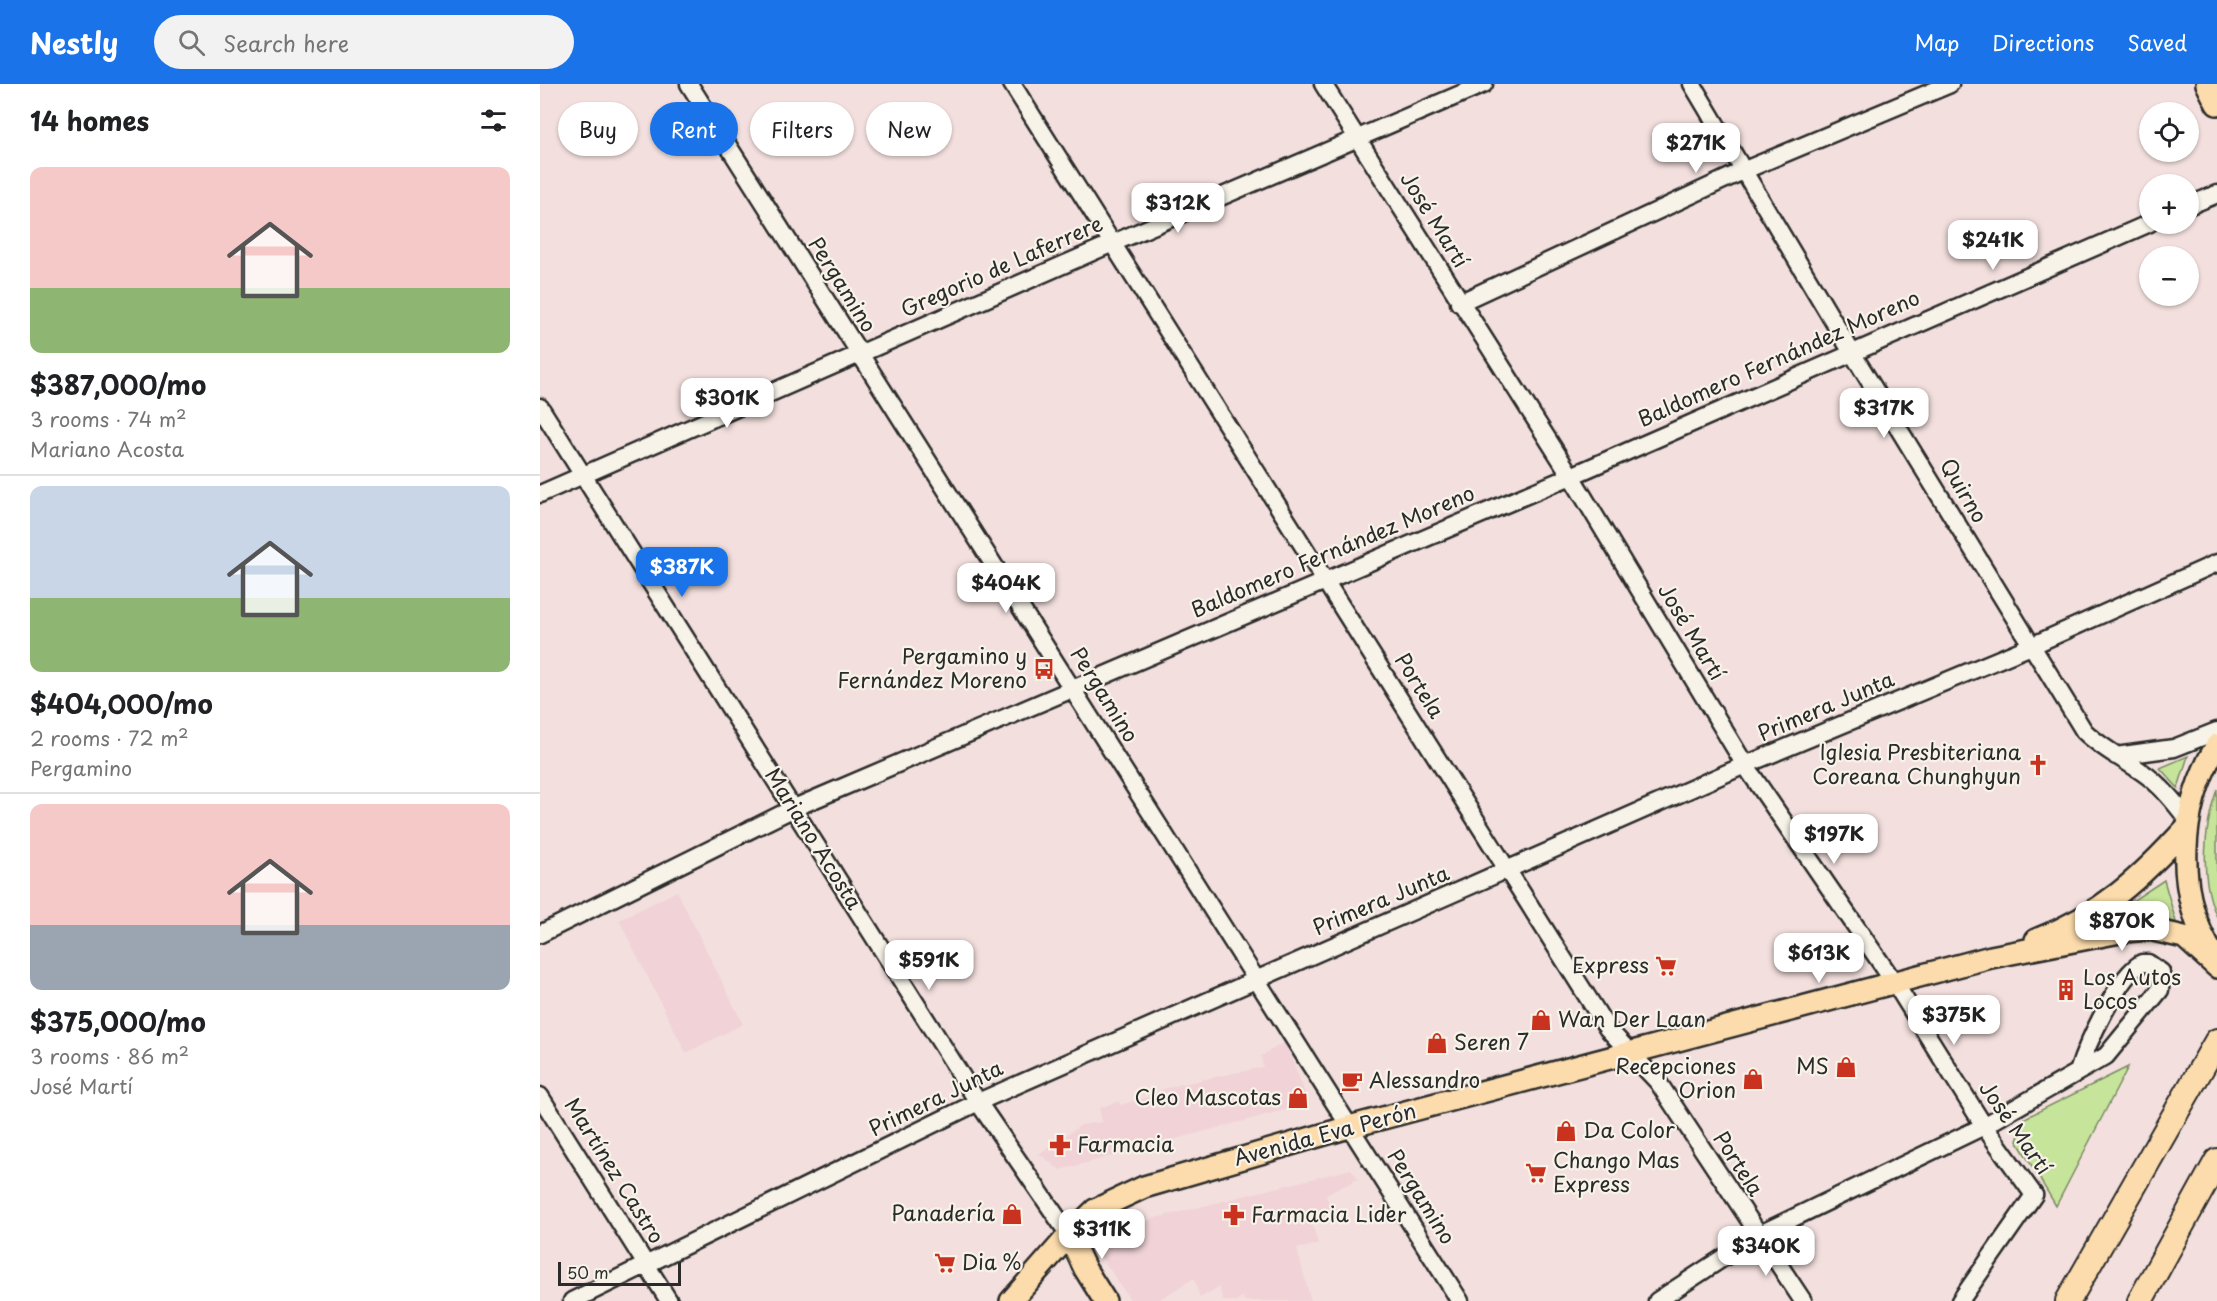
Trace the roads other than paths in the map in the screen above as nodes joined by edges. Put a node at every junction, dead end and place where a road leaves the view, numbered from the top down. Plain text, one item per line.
1 (689, 84) edge
2 (1012, 84) edge
3 (1323, 84) edge
4 (1484, 84) edge
5 (1692, 84) edge
6 (1950, 84) edge
7 (2207, 84) edge
8 (2214, 84) edge
9 (2217, 104) edge
10 (1357, 138) junction
11 (1745, 170) junction
12 (2217, 194) edge
13 (2199, 201) edge
14 (2139, 228) edge
15 (1113, 243) junction
16 (1459, 303) junction
17 (1851, 351) junction
18 (859, 354) junction
19 (540, 407) edge
20 (582, 473) junction
21 (1571, 476) junction
22 (540, 494) edge
23 (2217, 563) edge
24 (1326, 579) junction
25 (2031, 646) junction
26 (1072, 688) junction
27 (2217, 731) edge
28 (2217, 746) edge
29 (2116, 756) junction
30 (1745, 765) junction
31 (794, 808) junction
32 (2188, 823) junction
33 (1509, 870) junction
34 (540, 934) edge
35 (1991, 957) junction
36 (2217, 961) edge
37 (2217, 967) edge
38 (1256, 980) junction
39 (1896, 985) junction
40 (2217, 1041) edge
41 (1631, 1054) junction
42 (2078, 1072) junction
43 (540, 1096) edge
44 (978, 1102) junction
45 (1984, 1126) junction
46 (1349, 1127) junction
47 (2217, 1161) edge
48 (1758, 1234) junction
49 (1069, 1235) junction
50 (2088, 1264) junction
51 (646, 1265) junction
52 (2140, 1300) edge
53 (572, 1301) edge
54 (669, 1301) edge
55 (1011, 1301) edge
56 (1105, 1301) edge
57 (1460, 1301) edge
58 (1657, 1301) edge
59 (1803, 1301) edge
60 (1960, 1301) edge
61 (2061, 1301) edge
62 (2068, 1301) edge

1 - 18 street, Pergamino
2 - 15 street, Portela
3 - 10 street, José Martí
4 - 10 street, Gregorio de Laferrere
5 - 11 street, Quirno
6 - 11 street
7 - 9 main road
8 - 9 street
10 - 15 street, Gregorio de Laferrere
10 - 16 street, José Martí
11 - 16 street
11 - 17 street, Quirno
12 - 13 street
14 - 17 street, Baldomero Fernández Moreno
15 - 18 street, Gregorio de Laferrere
15 - 24 street, Portela
16 - 21 street, José Martí
17 - 21 street, Baldomero Fernández Moreno
17 - 25 street, Quirno
18 - 20 street, Gregorio de Laferrere
18 - 26 street, Pergamino
19 - 20 street, Mariano Acosta
20 - 22 street, Gregorio de Laferrere
20 - 31 street, Mariano Acosta
21 - 24 street, Baldomero Fernández Moreno
21 - 30 street, José Martí
23 - 25 street, Primera Junta
24 - 26 street, Baldomero Fernández Moreno
24 - 33 street, Portela
25 - 29 street, Quirno
25 - 30 street, Primera Junta
26 - 31 street, Baldomero Fernández Moreno
26 - 38 street, Pergamino
27 - 29 street
28 - 32 main road
29 - 32 street, Quirno
30 - 33 street, Primera Junta
30 - 39 street, José Martí
31 - 34 street, Baldomero Fernández Moreno
31 - 44 street, Mariano Acosta
32 - 35 main road, Avenida Eva Perón
32 - 36 main road
33 - 38 street, Primera Junta
33 - 41 street, Portela
35 - 37 main road, Avenida Eva Perón
35 - 39 main road, Avenida Eva Perón
38 - 44 street, Primera Junta
38 - 46 street, Pergamino
39 - 41 main road, Avenida Eva Perón
39 - 45 street, José Martí
40 - 50 highway
41 - 46 main road, Avenida Eva Perón
41 - 48 street, Portela
42 - 42 street
42 - 45 street
43 - 51 street, Martínez Castro
44 - 49 street, Mariano Acosta
44 - 51 street, Primera Junta
45 - 48 street
45 - 60 street, José Martí
46 - 49 main road, Avenida Eva Perón
46 - 57 street, Pergamino
47 - 52 highway
48 - 58 street
48 - 59 street, Portela
49 - 55 main road, Avenida Eva Perón
49 - 56 main road, Mariano Acosta
50 - 61 highway
50 - 62 highway
51 - 53 street, Primera Junta
51 - 54 street, Martínez Castro

